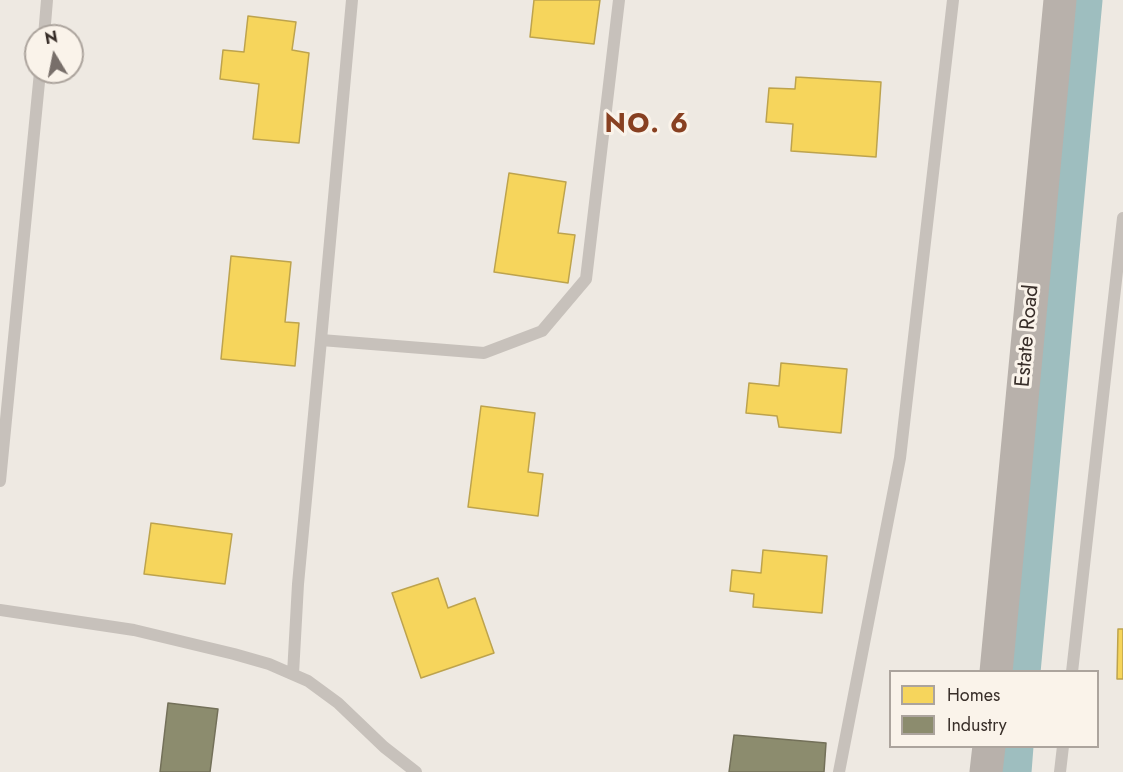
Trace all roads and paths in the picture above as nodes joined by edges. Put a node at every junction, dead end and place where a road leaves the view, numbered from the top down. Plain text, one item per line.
1 (47, 0) edge
2 (352, 0) edge
3 (619, 0) edge
4 (953, 0) edge
5 (1060, 0) edge
6 (45, 24) edge
7 (39, 84) edge
8 (1123, 218) edge
9 (321, 340) junction
10 (0, 481) edge
11 (0, 610) edge
12 (996, 670) edge
13 (1072, 670) edge
14 (293, 674) junction
15 (989, 748) edge
16 (1063, 748) edge
17 (416, 772) edge
18 (839, 772) edge
19 (986, 772) edge
20 (1060, 772) edge

1 - 6 lane
2 - 9 lane
3 - 9 lane
4 - 18 lane
5 - 12 street, Estate Road
7 - 10 lane
8 - 13 lane
9 - 14 lane
11 - 14 lane
14 - 17 lane
15 - 19 street
16 - 20 lane

